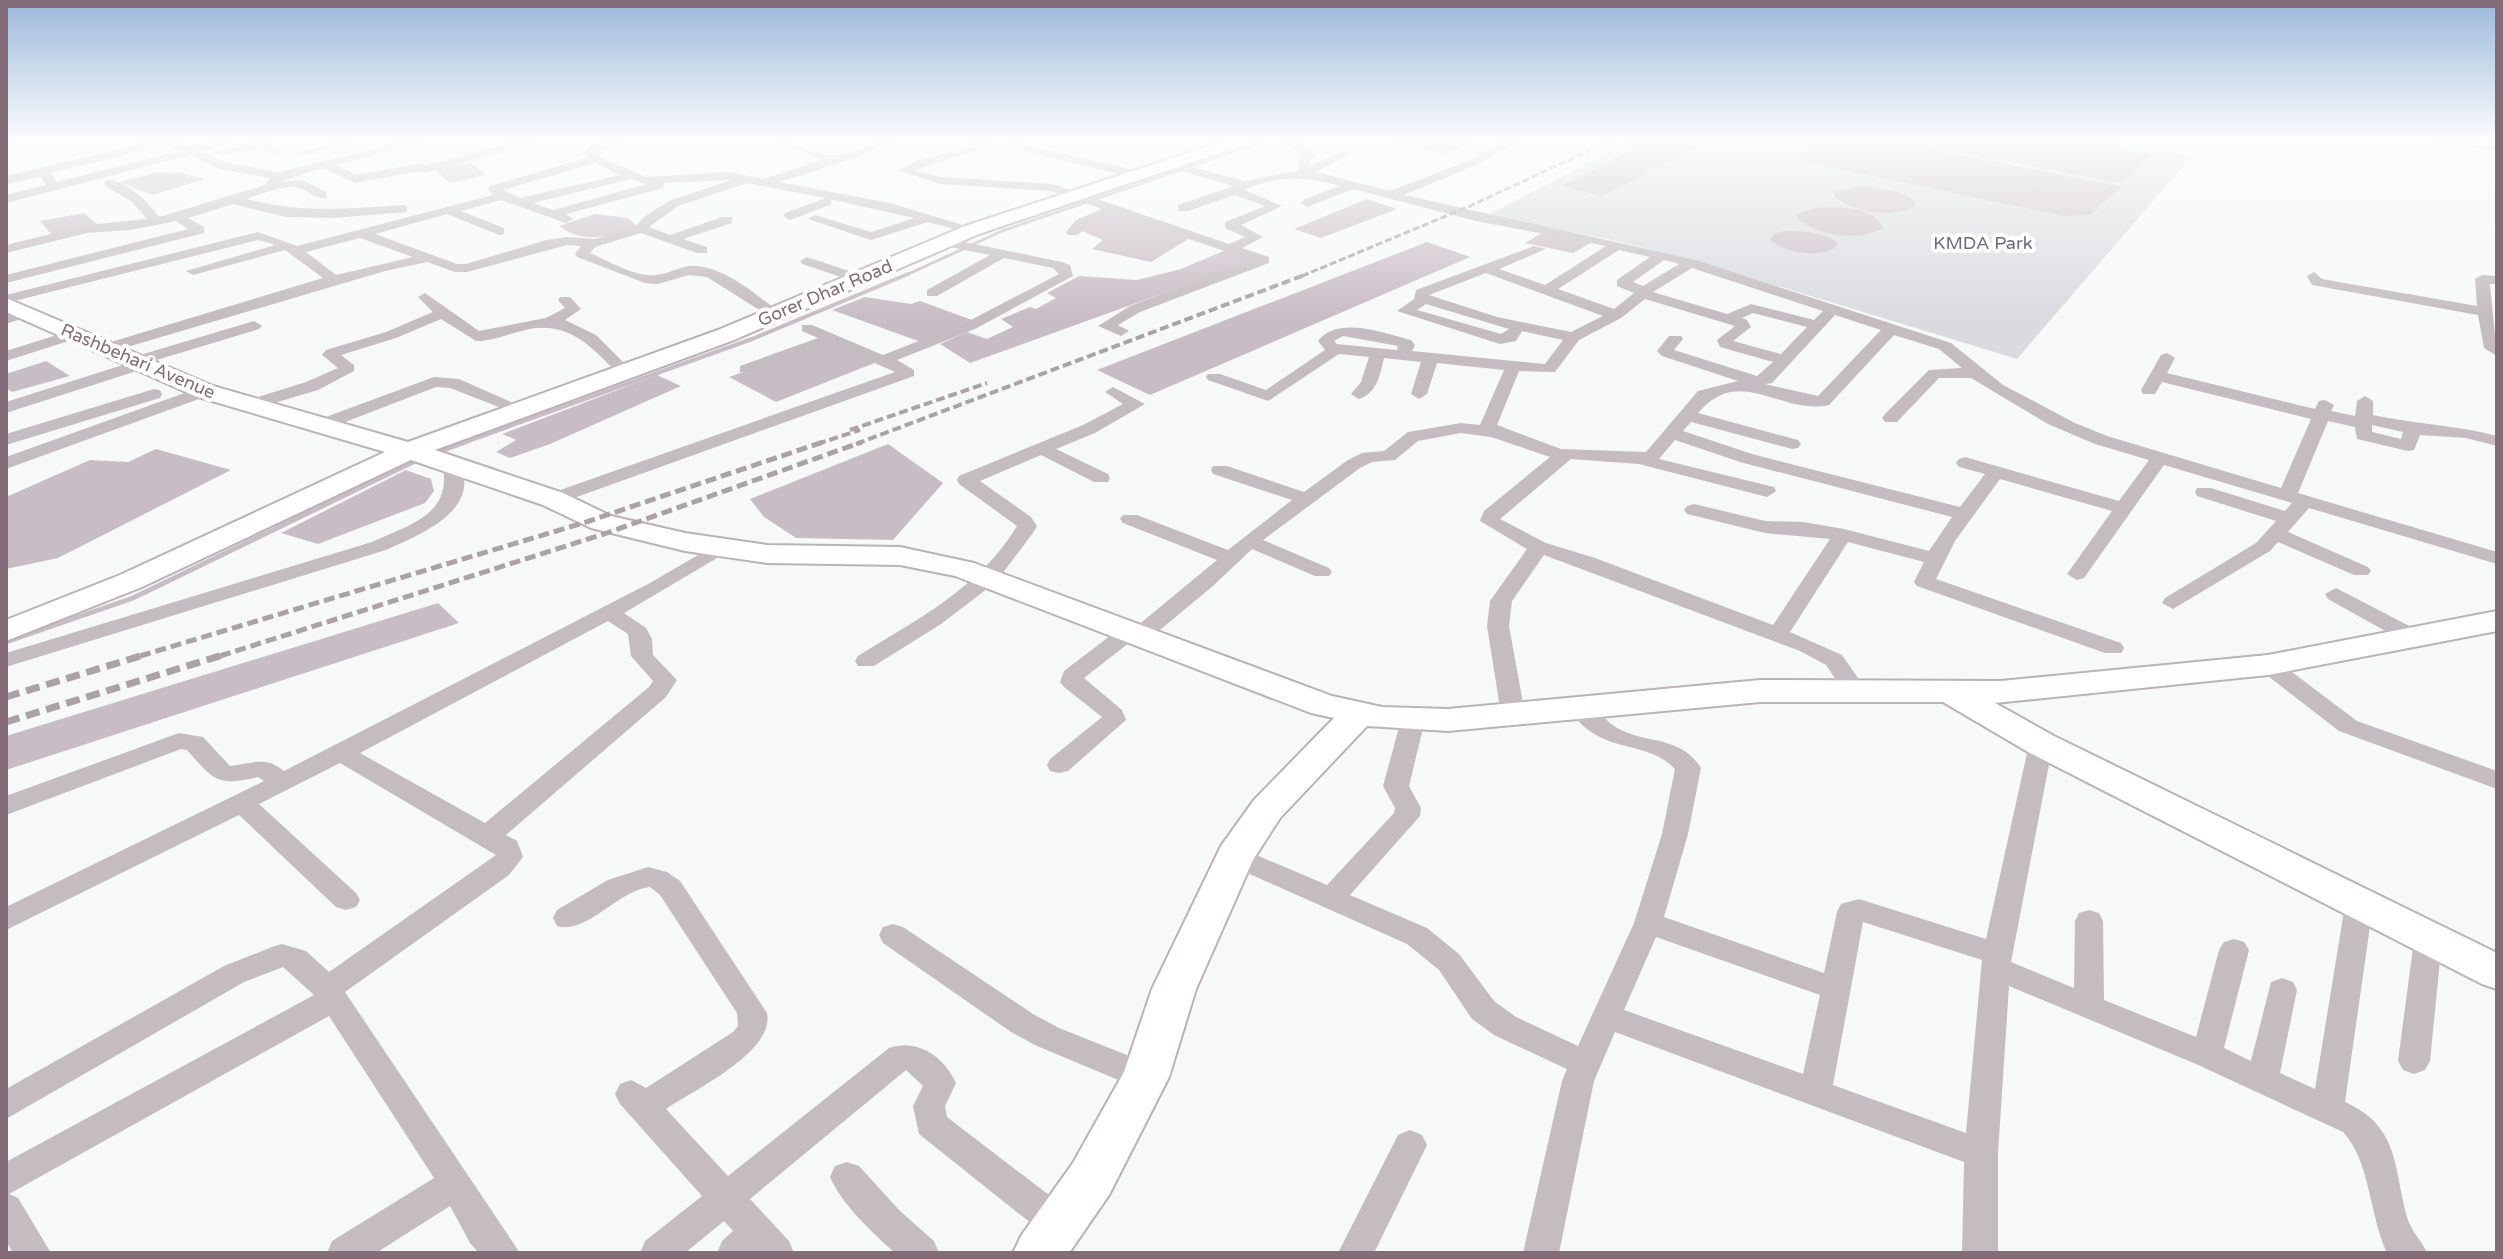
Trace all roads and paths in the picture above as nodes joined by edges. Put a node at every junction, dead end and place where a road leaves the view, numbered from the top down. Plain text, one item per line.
1 (137, 200) edge
2 (234, 200) joint
3 (324, 200) edge
4 (384, 200) edge
5 (488, 200) edge
6 (513, 200) edge
7 (530, 200) edge
8 (612, 200) edge
9 (689, 200) edge
10 (831, 200) edge
11 (851, 200) edge
12 (1082, 200) edge
13 (1092, 200) edge
14 (1207, 200) edge
15 (1264, 200) edge
16 (1315, 200) edge
17 (1406, 200) edge
18 (520, 202) junction
19 (1307, 203) dead end
20 (1183, 208) dead end
21 (402, 209) junction
22 (1116, 209) junction
23 (448, 210) junction
24 (284, 213) junction
25 (790, 216) dead end
26 (178, 217) junction
27 (931, 217) junction
28 (815, 219) dead end
29 (727, 220) dead end
30 (156, 222) junction
31 (391, 224) junction
32 (641, 229) junction
33 (499, 231) dead end
34 (1073, 232) dead end
35 (360, 233) junction
36 (670, 239) junction
37 (964, 241) junction
38 (591, 243) junction
39 (1617, 245) junction
40 (6, 249) edge
41 (290, 249) junction
42 (1230, 249) junction
43 (1539, 249) dead end
44 (702, 250) dead end
45 (1002, 254) junction
46 (1661, 256) junction
47 (428, 258) junction
48 (807, 261) dead end
49 (1691, 263) junction
50 (1490, 270) junction
51 (193, 271) dead end
52 (2314, 276) dead end
53 (1470, 277) junction
54 (6, 279) edge
55 (859, 279) junction
56 (334, 280) junction
57 (2497, 280) edge
58 (1502, 289) dead end
59 (1547, 290) junction
60 (932, 293) dead end
61 (1644, 293) junction
62 (425, 297) dead end
63 (565, 300) dead end
64 (189, 307) dead end
65 (11, 309) edge
66 (230, 309) junction
67 (1832, 310) junction
68 (2485, 312) junction
69 (443, 313) junction
70 (775, 315) junction
71 (1616, 315) junction
72 (1537, 316) dead end
73 (1728, 319) junction
74 (551, 322) junction
75 (1599, 325) junction
76 (1817, 325) junction
77 (254, 326) junction
78 (807, 328) dead end
79 (1890, 330) junction
80 (1121, 331) dead end
81 (273, 337) dead end
82 (1573, 337) junction
83 (832, 339) junction
84 (1675, 339) dead end
85 (90, 340) junction
86 (1333, 350) junction
87 (2497, 351) edge
88 (1378, 353) junction
89 (6, 356) edge
90 (1402, 356) junction
91 (2167, 358) dead end
92 (1430, 359) junction
93 (884, 360) junction
94 (1784, 360) junction
95 (140, 362) junction
96 (1513, 367) junction
97 (746, 369) dead end
98 (625, 372) junction
99 (1974, 373) junction
100 (1214, 377) dead end
101 (1754, 384) junction
102 (195, 387) junction
103 (1113, 392) dead end
104 (1359, 394) dead end
105 (1419, 394) dead end
106 (2210, 402) dead end
107 (251, 405) junction
108 (6, 408) edge
109 (520, 410) junction
110 (6, 414) edge
111 (1686, 415) junction
112 (2322, 416) junction
113 (1891, 418) dead end
114 (321, 425) junction
115 (33, 432) junction
116 (1494, 432) junction
117 (1673, 433) junction
118 (6, 440) edge
119 (2497, 441) edge
120 (1792, 444) dead end
121 (1040, 448) junction
122 (1561, 455) junction
123 (429, 456) junction
124 (2160, 458) junction
125 (1639, 459) junction
126 (6, 463) edge
127 (1965, 463) dead end
128 (1220, 470) dead end
129 (1996, 472) junction
130 (1101, 478) dead end
131 (1767, 491) dead end
132 (2204, 492) dead end
133 (2296, 498) junction
134 (553, 499) junction
135 (1307, 499) junction
136 (2125, 509) junction
137 (1694, 510) dead end
138 (1964, 514) junction
139 (1130, 519) dead end
140 (2282, 526) junction
141 (1844, 535) junction
142 (1249, 541) junction
143 (722, 547) junction
144 (1539, 547) junction
145 (1231, 558) junction
146 (2497, 558) edge
147 (1937, 559) junction
148 (2361, 571) dead end
149 (1322, 572) dead end
150 (2077, 574) dead end
151 (989, 578) junction
152 (2336, 594) dead end
153 (2173, 603) dead end
154 (609, 613) junction
155 (2497, 621) edge
156 (6, 631) edge
157 (1136, 632) junction
158 (1778, 634) junction
159 (2413, 637) junction
160 (2113, 648) dead end
161 (6, 660) edge
162 (866, 661) dead end
163 (2268, 665) junction
164 (1855, 691) junction
165 (1949, 691) junction
166 (1579, 707) junction
167 (1360, 713) junction
168 (1513, 714) junction
169 (1413, 720) junction
170 (2041, 744) junction
171 (341, 753) junction
172 (1059, 765) dead end
173 (2497, 780) edge
174 (280, 783) junction
175 (241, 802) junction
176 (6, 806) edge
177 (487, 836) junction
178 (1235, 856) junction
179 (1331, 898) junction
180 (346, 900) dead end
181 (2359, 905) junction
182 (567, 918) dead end
183 (6, 919) edge
184 (2089, 921) dead end
185 (1648, 923) junction
186 (893, 935) dead end
187 (2428, 940) junction
188 (2234, 950) dead end
189 (1996, 961) junction
190 (2497, 972) edge
191 (1834, 988) junction
192 (2282, 990) dead end
193 (330, 994) junction
194 (2089, 1006) junction
195 (1605, 1016) junction
196 (2207, 1055) junction
197 (2414, 1061) dead end
198 (1587, 1064) junction
199 (1146, 1077) junction
200 (2263, 1080) junction
201 (1816, 1091) junction
202 (6, 1105) edge
203 (2328, 1108) junction
204 (1410, 1145) dead end
205 (1981, 1153) junction
206 (847, 1177) dead end
207 (6, 1180) edge
208 (456, 1183) junction
209 (725, 1199) junction
210 (6, 1209) edge
211 (1049, 1238) edge
212 (756, 1246) edge
213 (33, 1253) edge
214 (345, 1253) edge
215 (502, 1253) edge
216 (658, 1253) edge
217 (921, 1253) edge
218 (1356, 1253) edge
219 (1541, 1253) edge
220 (1980, 1253) edge
221 (2409, 1253) edge

1 - 30 street
2 - 24 street
2 - 26 street
3 - 24 street
4 - 21 street
5 - 23 street
6 - 18 street
7 - 18 street
8 - 18 street
9 - 32 street
10 - 25 street
11 - 27 street
12 - 37 main road, Gorer Dhar Road
13 - 22 street
14 - 20 street
15 - 42 street
16 - 19 street
17 - 39 street
21 - 24 street
21 - 31 street
22 - 34 street
22 - 42 street
23 - 31 street
23 - 33 street
26 - 30 street
26 - 54 street
27 - 28 street
27 - 37 street
29 - 36 street
30 - 40 street
31 - 35 street
32 - 36 street
32 - 38 street
35 - 41 street
35 - 47 street
36 - 44 street
37 - 45 street
37 - 55 main road, Gorer Dhar Road
38 - 47 street
38 - 70 street
39 - 46 street
39 - 59 street
41 - 51 street
41 - 56 street
41 - 65 street
42 - 80 street
43 - 50 street
45 - 60 street
45 - 93 street
46 - 49 street
46 - 61 street
47 - 56 street
48 - 55 street
49 - 61 street
49 - 67 street
50 - 53 street
50 - 59 street
52 - 68 street
53 - 58 street
53 - 82 street
55 - 70 main road, Gorer Dhar Road
56 - 66 street
57 - 68 street
59 - 71 street
61 - 71 street
61 - 73 street
62 - 69 street
63 - 74 street
64 - 85 street
65 - 85 main road, Rashbehari Avenue
66 - 77 street
66 - 85 street
67 - 76 street
67 - 79 street
68 - 87 street
69 - 74 street
69 - 107 street
70 - 98 main road, Gorer Dhar Road
71 - 75 street
72 - 75 street
73 - 76 street
73 - 94 street
74 - 98 street
75 - 82 street
76 - 94 street
77 - 81 street
77 - 95 street
78 - 83 street
79 - 99 street
79 - 101 street
82 - 96 street
83 - 93 street
83 - 97 street
84 - 101 street
85 - 89 street
85 - 95 main road, Rashbehari Avenue
86 - 88 street
86 - 90 street
86 - 100 street
88 - 90 street
88 - 104 street
90 - 92 street
91 - 112 street
92 - 96 street
92 - 105 street
93 - 134 street
94 - 101 street
95 - 102 main road, Rashbehari Avenue
95 - 108 street
96 - 116 street
98 - 109 main road, Gorer Dhar Road
99 - 113 street
99 - 124 street
101 - 111 street
102 - 107 main road, Rashbehari Avenue
102 - 115 street
102 - 126 street
103 - 121 street
106 - 112 street
107 - 114 main road, Rashbehari Avenue
109 - 114 street
109 - 123 main road, Gorer Dhar Road
110 - 115 street
111 - 117 street
111 - 120 street
112 - 119 street
112 - 133 street
114 - 123 main road, Rashbehari Avenue
115 - 118 street
116 - 122 street
116 - 135 street
117 - 125 street
117 - 138 street
121 - 130 street
121 - 151 street
122 - 125 street
122 - 144 street
123 - 134 main road, Rashbehari Avenue
123 - 156 main road, Gorer Dhar Road
123 - 161 street
124 - 133 street
124 - 136 street
125 - 131 street
127 - 129 street
128 - 135 street
129 - 136 street
129 - 138 street
132 - 140 street
133 - 140 street
133 - 146 street
134 - 143 main road, Rashbehari Avenue
135 - 142 street
136 - 150 street
137 - 141 street
138 - 147 street
139 - 145 street
140 - 148 street
140 - 153 street
141 - 147 street
141 - 158 street
142 - 145 street
142 - 149 street
143 - 151 main road, Rashbehari Avenue
143 - 154 street
144 - 158 street
144 - 168 street
145 - 157 street
147 - 160 street
151 - 157 main road, Rashbehari Avenue
151 - 162 street
152 - 159 street
154 - 171 street
154 - 177 street
155 - 159 main road, Rashbehari Avenue
157 - 167 main road, Rashbehari Avenue
157 - 172 street
158 - 164 street
159 - 163 main road, Rashbehari Avenue
163 - 165 main road, Rashbehari Avenue
163 - 173 street
164 - 165 main road, Rashbehari Avenue
164 - 166 main road, Rashbehari Avenue
165 - 170 main road
166 - 168 main road, Rashbehari Avenue
166 - 185 street
167 - 169 main road, Rashbehari Avenue
167 - 178 main road
168 - 169 main road, Rashbehari Avenue
169 - 179 street
170 - 181 main road
170 - 189 street
171 - 174 street
171 - 177 street
174 - 175 street
174 - 176 street
175 - 180 street
175 - 183 street
177 - 193 street
178 - 179 street
178 - 199 main road
179 - 198 street
181 - 187 main road
181 - 203 street
182 - 209 street
184 - 194 street
185 - 191 street
185 - 195 street
186 - 199 street
187 - 190 main road
187 - 197 street
188 - 196 street
189 - 191 street
189 - 194 street
189 - 205 street
191 - 201 street
192 - 200 street
193 - 202 street
193 - 207 street
193 - 208 street
194 - 196 street
195 - 198 street
195 - 201 street
196 - 200 street
198 - 219 street
199 - 211 main road
200 - 203 street
201 - 205 street
203 - 221 street
204 - 218 street
205 - 220 street
206 - 217 street
208 - 214 street
208 - 215 street
209 - 211 street
209 - 212 street
209 - 216 street
210 - 213 street

